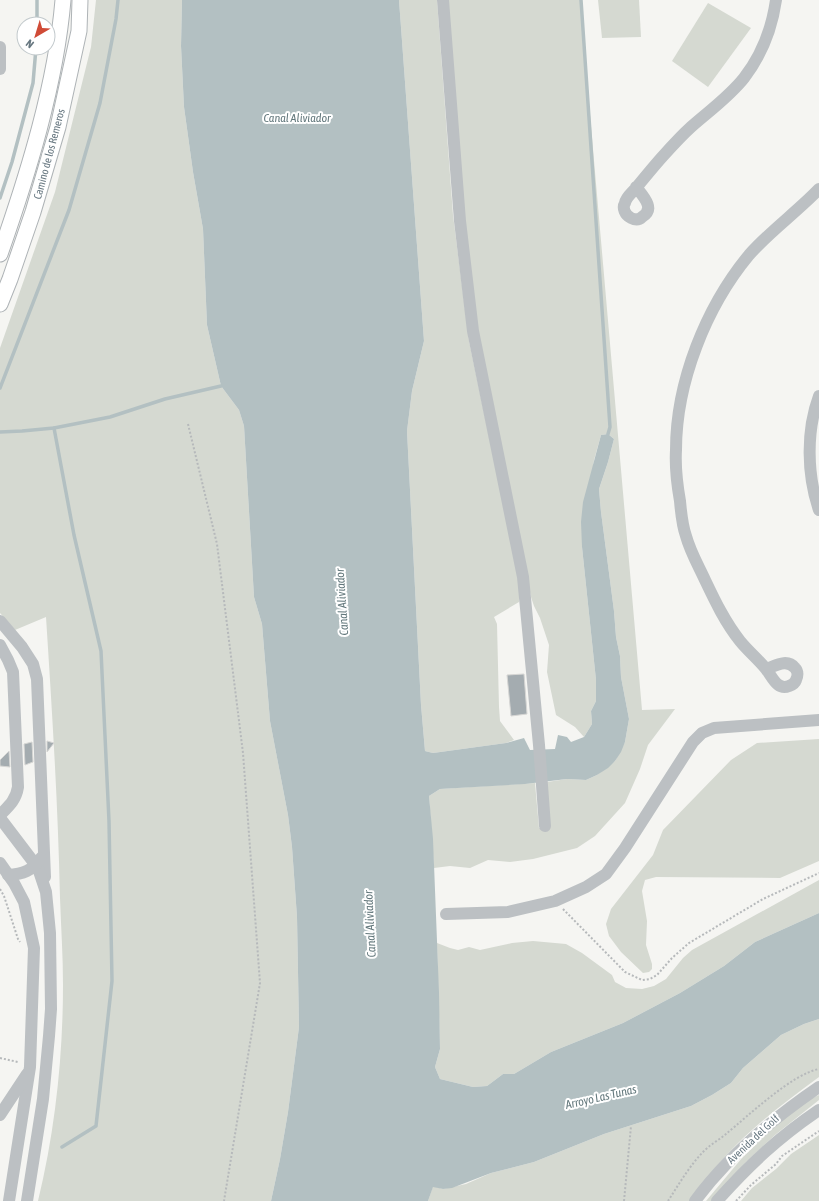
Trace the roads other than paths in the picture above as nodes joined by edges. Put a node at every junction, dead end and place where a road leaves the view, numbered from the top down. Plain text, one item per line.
1 (63, 0) edge
2 (80, 0) edge
3 (443, 0) edge
4 (776, 0) edge
5 (0, 47) edge
6 (0, 69) edge
7 (636, 187) dead end
8 (819, 189) edge
9 (0, 254) edge
10 (0, 304) edge
11 (819, 396) edge
12 (819, 510) edge
13 (0, 622) edge
14 (0, 645) edge
15 (766, 669) dead end
16 (819, 720) edge
17 (0, 815) edge
18 (0, 818) edge
19 (545, 826) dead end
20 (44, 854) junction
21 (0, 863) edge
22 (36, 865) junction
23 (8, 875) junction
24 (46, 892) junction
25 (446, 914) dead end
26 (26, 1065) junction
27 (819, 1086) edge
28 (819, 1110) edge
29 (0, 1114) edge
30 (9, 1201) edge
31 (27, 1201) edge
32 (695, 1201) edge
33 (717, 1201) edge

1 - 9 main road, Camino de los Remeros
2 - 10 main road, Camino de los Remeros
3 - 19 street
4 - 7 street
5 - 6 street
8 - 15 street
11 - 12 street
13 - 20 street
14 - 17 street
16 - 25 street
18 - 22 street
20 - 22 street
20 - 24 street
21 - 23 street
22 - 23 street
22 - 24 street
23 - 26 street
24 - 31 street
26 - 29 street
26 - 30 street
27 - 32 street, Avenida del Golf
28 - 33 street, Avenida del Golf

